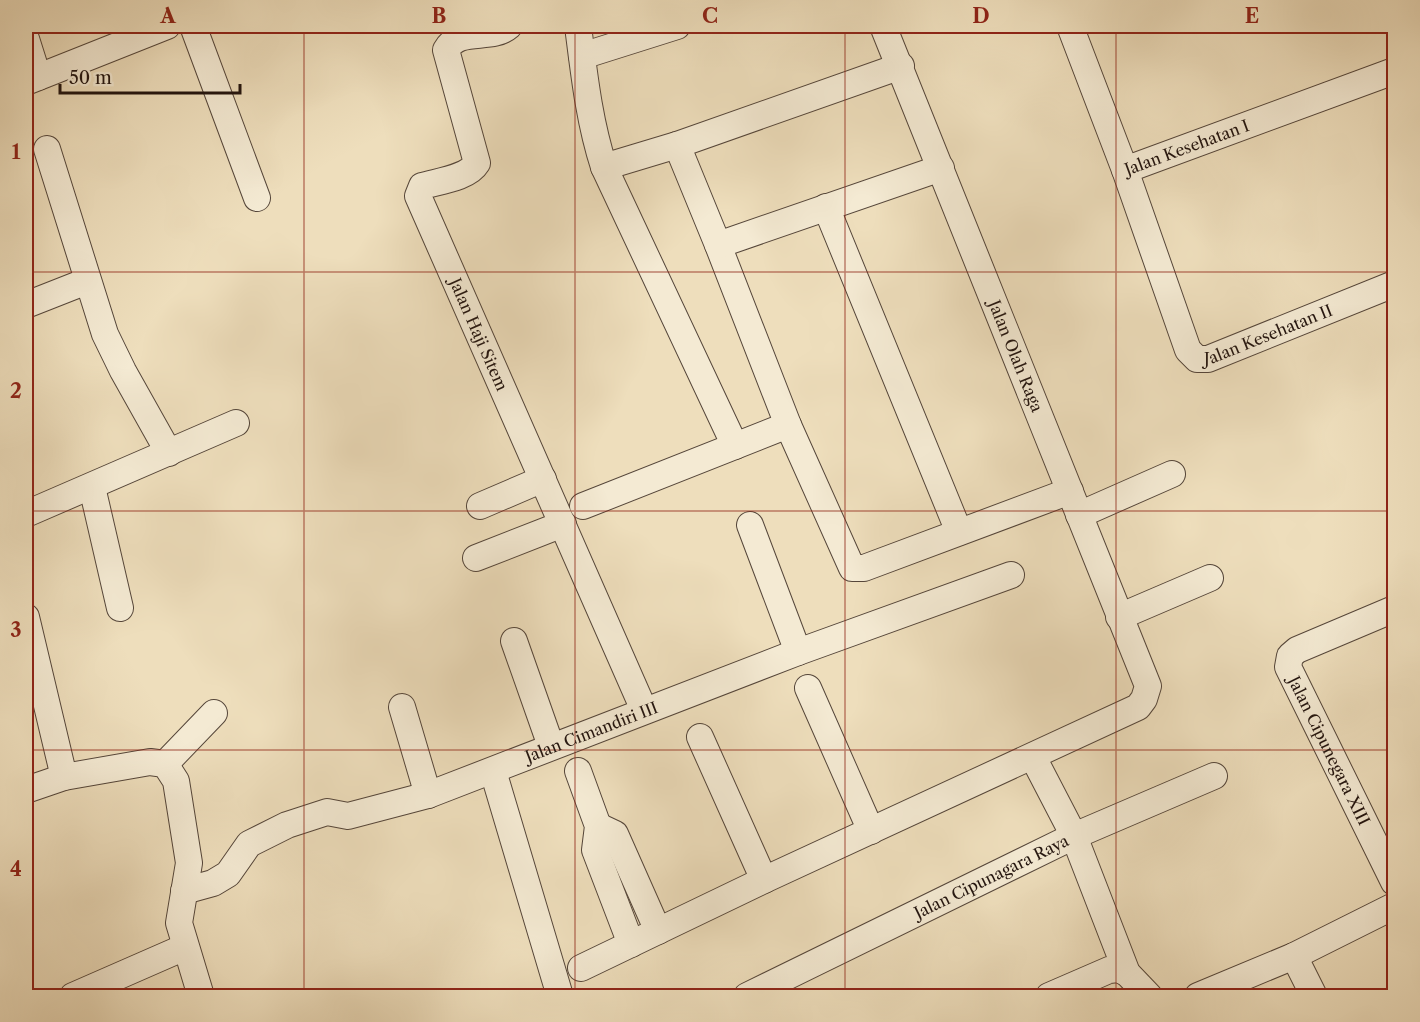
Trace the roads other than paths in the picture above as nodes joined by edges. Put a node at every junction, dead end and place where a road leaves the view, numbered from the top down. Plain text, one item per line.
1 (166, 26) edge
2 (193, 26) edge
3 (510, 26) edge
4 (578, 26) edge
5 (677, 26) edge
6 (883, 26) edge
7 (1070, 26) edge
8 (636, 32) edge
9 (26, 39) edge
10 (582, 56) junction
11 (901, 66) junction
12 (1395, 71) edge
13 (32, 80) edge
14 (677, 145) junction
15 (47, 149) dead end
16 (604, 167) junction
17 (941, 168) junction
18 (1125, 170) junction
19 (257, 198) dead end
20 (826, 207) junction
21 (718, 244) junction
22 (87, 281) junction
23 (1395, 284) edge
24 (26, 305) edge
25 (236, 423) dead end
26 (788, 424) junction
27 (735, 446) junction
28 (168, 453) junction
29 (1172, 474) dead end
30 (543, 479) junction
31 (92, 487) junction
32 (1070, 491) junction
33 (480, 506) dead end
34 (583, 507) dead end
35 (26, 514) edge
36 (1079, 515) junction
37 (563, 524) junction
38 (750, 525) dead end
39 (959, 532) junction
40 (476, 558) dead end
41 (1011, 575) dead end
42 (1210, 578) dead end
43 (120, 608) dead end
44 (1395, 609) edge
45 (26, 616) edge
46 (1119, 617) junction
47 (514, 641) dead end
48 (29, 646) edge
49 (798, 652) junction
50 (808, 687) dead end
51 (402, 707) dead end
52 (644, 710) junction
53 (214, 713) dead end
54 (700, 737) dead end
55 (551, 746) junction
56 (1033, 757) junction
57 (165, 764) junction
58 (493, 771) junction
59 (578, 771) dead end
60 (1214, 776) dead end
61 (63, 777) junction
62 (26, 790) edge
63 (428, 795) junction
64 (598, 826) junction
65 (871, 831) junction
66 (1074, 836) junction
67 (764, 880) junction
68 (1395, 882) edge
69 (184, 891) junction
70 (1395, 906) edge
71 (658, 931) junction
72 (631, 944) junction
73 (185, 947) junction
74 (1294, 956) junction
75 (580, 968) dead end
76 (1127, 974) junction
77 (778, 990) edge
78 (73, 996) edge
79 (201, 996) edge
80 (560, 996) edge
81 (747, 996) edge
82 (1050, 996) edge
83 (1149, 996) edge
84 (1203, 996) edge
85 (1314, 996) edge

1 - 13 street
2 - 19 street
3 - 30 street, Jalan Haji Sitem
4 - 10 street
5 - 8 street
6 - 11 street, Jalan Olah Raga
7 - 18 street, Jalan Kesehatan I
8 - 10 street
9 - 13 street
10 - 16 street
11 - 14 street
11 - 17 street, Jalan Olah Raga
12 - 18 street, Jalan Kesehatan I
14 - 16 street
14 - 21 street
15 - 22 street
16 - 27 street
17 - 20 street
17 - 32 street, Jalan Olah Raga
18 - 23 street, Jalan Kesehatan II
20 - 21 street
20 - 39 street
21 - 26 street
22 - 24 street
22 - 28 street
25 - 28 street
26 - 27 street
26 - 39 street
27 - 34 street
28 - 31 street
29 - 36 street
30 - 33 street
30 - 37 street, Jalan Haji Sitem
31 - 35 street
31 - 43 street
32 - 36 street, Jalan Olah Raga
32 - 39 street
36 - 46 street, Jalan Olah Raga
37 - 40 street
37 - 52 street, Jalan Haji Sitem
38 - 49 street
41 - 49 street, Jalan Cimandiri III
42 - 46 street
44 - 68 street, Jalan Cipunegara XIII
45 - 48 street
46 - 56 street, Jalan Olah Raga
47 - 55 street
48 - 61 street
49 - 52 street, Jalan Cimandiri III
50 - 65 street
51 - 63 street
52 - 55 street, Jalan Cimandiri III
53 - 57 street
54 - 67 street
55 - 58 street, Jalan Cimandiri III
56 - 65 street
56 - 66 street
57 - 61 street
57 - 69 street
58 - 63 street, Jalan Cimandiri III
58 - 80 street
59 - 64 street
60 - 66 street
61 - 62 street
63 - 69 street, Jalan Cimandiri III
64 - 71 street
64 - 72 street
65 - 67 street
66 - 76 street, Jalan Cipunagara Raya
66 - 77 street, Jalan Cipunagara Raya
67 - 71 street
69 - 73 street
70 - 74 street
71 - 72 street
72 - 75 street
73 - 78 street
73 - 79 street
74 - 84 street
74 - 85 street
76 - 82 street
76 - 83 street, Jalan Cipunagara Raya
77 - 81 street, Jalan Cipunagara Raya

